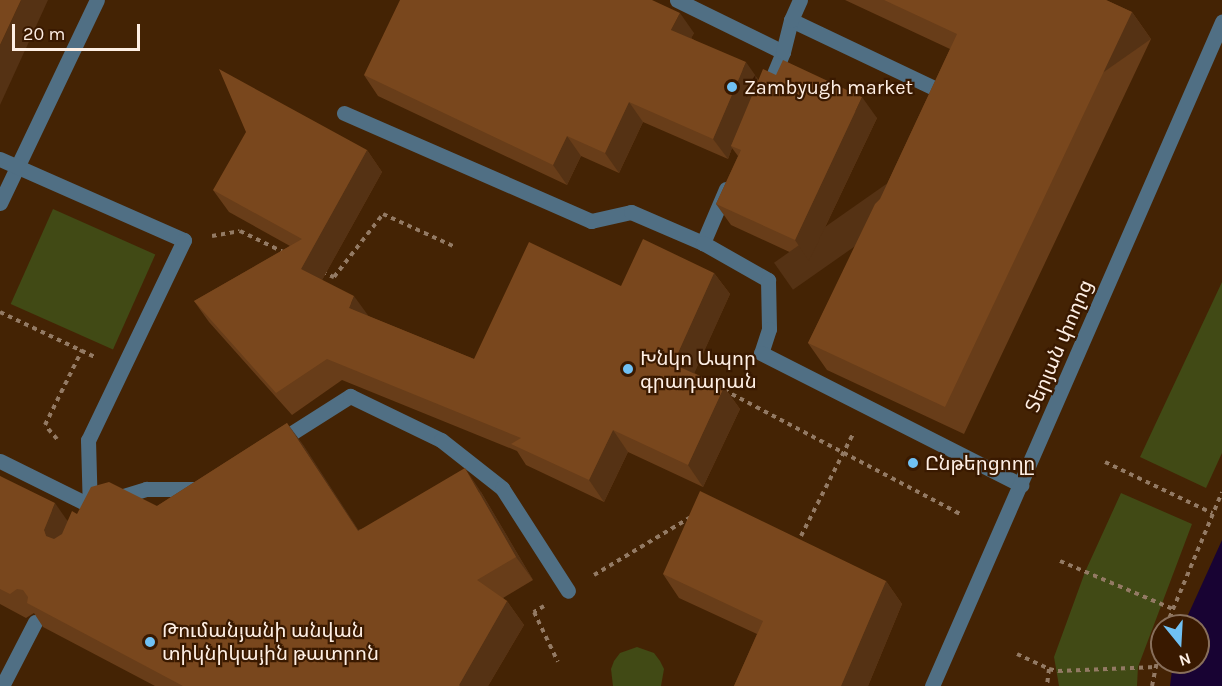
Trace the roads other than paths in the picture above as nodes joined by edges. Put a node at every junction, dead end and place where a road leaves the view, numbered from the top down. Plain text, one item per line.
1 (97, 0) edge
2 (677, 0) edge
3 (800, 0) edge
4 (791, 20) junction
5 (1222, 22) edge
6 (783, 52) junction
7 (761, 105) edge
8 (344, 113) dead end
9 (938, 115) edge
10 (0, 159) edge
11 (19, 167) junction
12 (730, 180) edge
13 (0, 203) edge
14 (703, 243) junction
15 (260, 453) edge
16 (0, 461) edge
17 (220, 478) edge
18 (1021, 485) junction
19 (89, 513) junction
20 (568, 591) road end
21 (35, 622) edge
22 (2, 686) edge
23 (932, 686) edge

1 - 11 street
2 - 6 street
3 - 4 street
4 - 6 street
4 - 9 street
5 - 18 street, Տերյան փողոց
6 - 7 street
8 - 14 street
10 - 11 street
11 - 13 street
11 - 19 street
12 - 14 street
14 - 18 street
15 - 20 street
16 - 19 street
17 - 19 street
18 - 23 street, Տերյան փողոց
21 - 22 street

